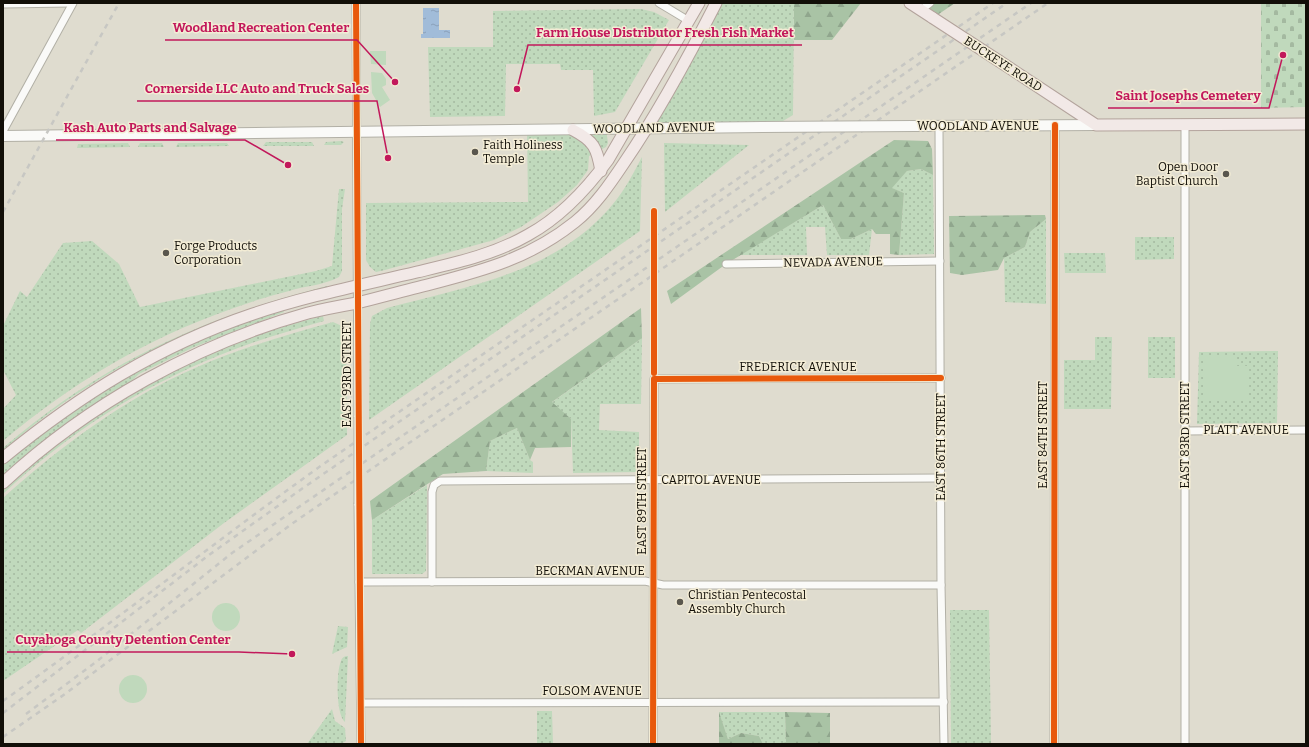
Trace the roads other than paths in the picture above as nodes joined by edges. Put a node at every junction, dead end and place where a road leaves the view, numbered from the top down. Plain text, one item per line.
1 (72, 3) edge
2 (356, 3) edge
3 (659, 3) edge
4 (699, 3) edge
5 (716, 3) edge
6 (910, 3) edge
7 (930, 3) edge
8 (3, 4) edge
9 (921, 10) junction
10 (689, 21) junction
11 (1306, 124) edge
12 (1055, 125) junction
13 (1096, 125) junction
14 (1185, 125) junction
15 (939, 126) junction
16 (648, 128) junction
17 (628, 129) junction
18 (573, 130) junction
19 (3, 131) edge
20 (357, 132) junction
21 (3, 136) edge
22 (600, 171) junction
23 (940, 261) junction
24 (726, 264) dead end
25 (357, 287) junction
26 (358, 303) junction
27 (941, 378) junction
28 (654, 379) joint
29 (1185, 430) junction
30 (1306, 430) edge
31 (3, 458) edge
32 (942, 478) junction
33 (653, 480) junction
34 (3, 483) edge
35 (359, 582) junction
36 (432, 582) junction
37 (654, 583) junction
38 (942, 585) junction
39 (654, 702) junction
40 (944, 702) junction
41 (361, 703) junction
42 (361, 744) edge
43 (653, 744) edge
44 (944, 744) edge
45 (1054, 744) edge
46 (1185, 744) edge

1 - 8 street
1 - 19 street
2 - 20 street, EAST 93RD STREET
3 - 10 street
4 - 10 main road
5 - 16 main road
6 - 9 main road, BUCKEYE ROAD
7 - 9 street
9 - 13 main road, BUCKEYE ROAD, bridge
10 - 17 main road
11 - 14 main road, WOODLAND AVENUE
12 - 13 main road, WOODLAND AVENUE
12 - 15 main road, WOODLAND AVENUE
12 - 45 street, EAST 84TH STREET
13 - 14 main road, WOODLAND AVENUE
14 - 29 street, EAST 83RD STREET
15 - 16 main road, WOODLAND AVENUE, bridge
15 - 23 street, EAST 86TH STREET
16 - 17 main road, WOODLAND AVENUE
16 - 26 main road
17 - 18 main road, WOODLAND AVENUE
17 - 22 main road
18 - 20 main road, WOODLAND AVENUE
18 - 22 main road
20 - 21 main road, WOODLAND AVENUE
20 - 25 street, EAST 93RD STREET
22 - 25 main road
23 - 24 street, NEVADA AVENUE
23 - 27 street, EAST 86TH STREET
25 - 26 street, EAST 93RD STREET
25 - 31 main road
26 - 34 main road
26 - 35 street, EAST 93RD STREET, bridge
27 - 28 street, FREDERICK AVENUE
27 - 32 street, EAST 86TH STREET
28 - 33 street, EAST 89TH STREET
29 - 30 street, PLATT AVENUE
29 - 46 street, EAST 83RD STREET
32 - 33 street, CAPITOL AVENUE
32 - 38 street, EAST 86TH STREET
33 - 36 street, CAPITOL AVENUE
33 - 37 street, EAST 89TH STREET
35 - 36 street, BECKMAN AVENUE
35 - 41 street, EAST 93RD STREET
36 - 37 street, BECKMAN AVENUE
37 - 38 street, BECKMAN AVENUE
37 - 39 street, EAST 89TH STREET
38 - 40 street, EAST 86TH STREET
39 - 40 street, FOLSOM AVENUE
39 - 41 street, FOLSOM AVENUE
39 - 43 street, EAST 89TH STREET
40 - 44 street, EAST 86TH STREET
41 - 42 street, EAST 93RD STREET

